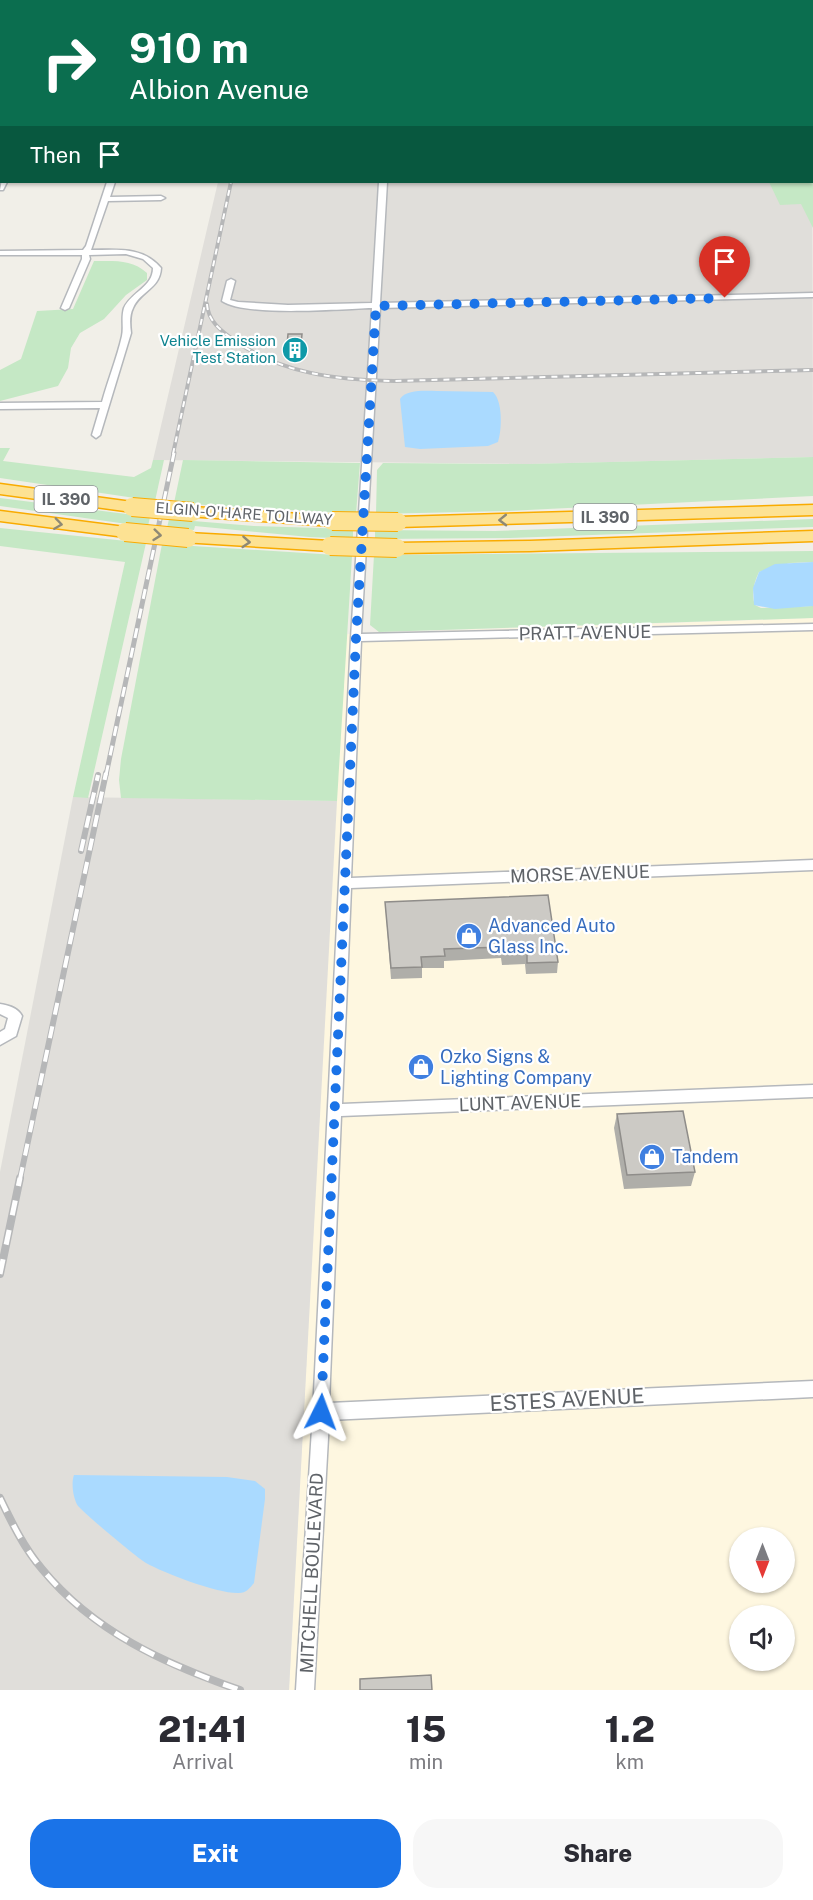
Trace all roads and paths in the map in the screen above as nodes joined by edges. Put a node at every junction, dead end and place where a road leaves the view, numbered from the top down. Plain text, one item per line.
1 (111, 183) edge
2 (383, 183) edge
3 (161, 198) dead end
4 (104, 199) junction
5 (85, 252) junction
6 (0, 253) edge
7 (231, 281) dead end
8 (813, 295) edge
9 (376, 306) junction
10 (65, 308) dead end
11 (106, 405) junction
12 (0, 406) edge
13 (96, 435) dead end
14 (0, 489) edge
15 (813, 501) edge
16 (813, 510) edge
17 (0, 516) edge
18 (546, 519) junction
19 (813, 536) edge
20 (592, 544) junction
21 (813, 546) edge
22 (813, 627) edge
23 (356, 638) junction
24 (813, 865) edge
25 (346, 883) junction
26 (0, 1010) edge
27 (0, 1039) edge
28 (813, 1091) edge
29 (334, 1110) junction
30 (813, 1389) edge
31 (321, 1412) junction
32 (305, 1690) edge

1 - 4 street
2 - 9 street, MITCHELL BOULEVARD
3 - 4 street
4 - 5 street
5 - 6 street
5 - 10 street
5 - 11 street
7 - 9 street
8 - 9 street
9 - 23 street, MITCHELL BOULEVARD
11 - 12 street
11 - 13 street
18 -> 14 highway, ELGIN-O'HARE TOLLWAY / IL 390, bridge
15 - 18 highway
16 - 18 highway, ELGIN-O'HARE TOLLWAY / IL 390
17 -> 20 highway, ELGIN-O'HARE TOLLWAY / IL 390, bridge
19 - 20 highway, ELGIN-O'HARE TOLLWAY / IL 390
20 - 21 highway
22 - 23 street, PRATT AVENUE
23 - 25 street, MITCHELL BOULEVARD
24 - 25 street, MORSE AVENUE
25 - 29 street, MITCHELL BOULEVARD
26 - 27 street
28 - 29 street, LUNT AVENUE
29 - 31 street, MITCHELL BOULEVARD
30 - 31 street, ESTES AVENUE
31 - 32 street, MITCHELL BOULEVARD

